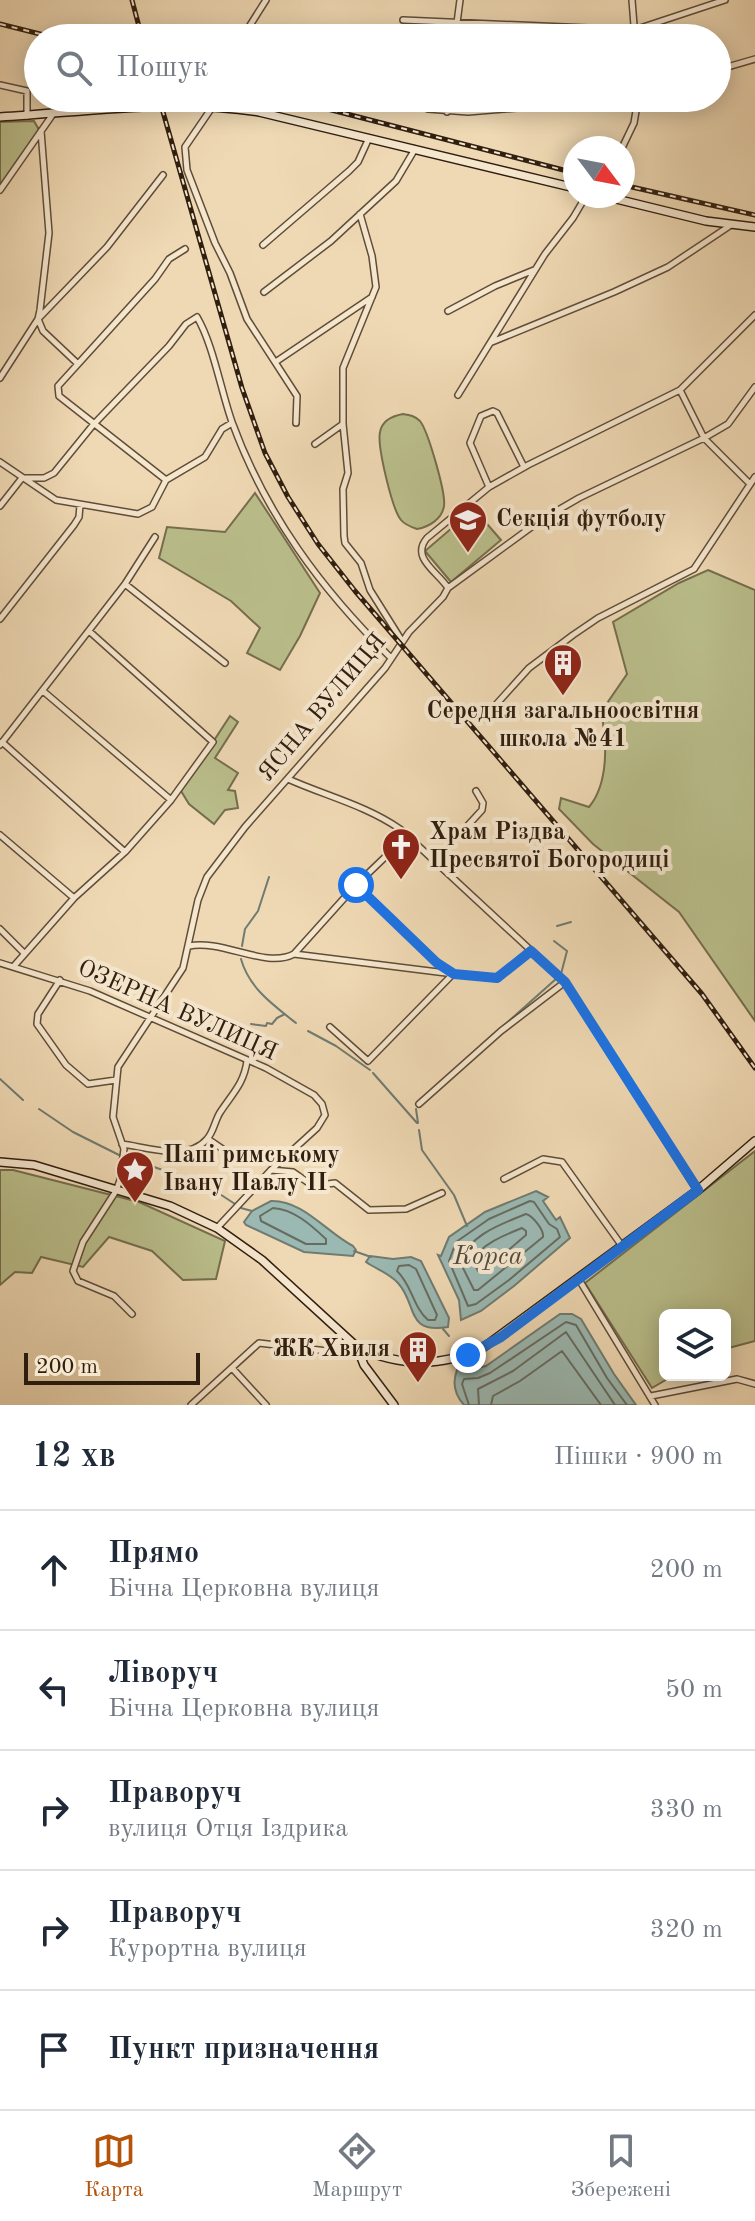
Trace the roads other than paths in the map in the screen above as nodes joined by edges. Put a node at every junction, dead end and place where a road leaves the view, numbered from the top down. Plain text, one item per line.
1 (266, 0) edge
2 (460, 0) edge
3 (632, 0) edge
4 (725, 0) edge
5 (403, 20) dead end
6 (251, 24) edge
7 (457, 24) joint
8 (634, 24) edge
9 (652, 24) edge
10 (755, 59) edge
11 (731, 66) edge
12 (0, 85) edge
13 (24, 90) edge
14 (27, 112) edge
15 (77, 112) edge
16 (209, 112) edge
17 (259, 112) edge
18 (636, 112) edge
19 (53, 114) junction
20 (27, 116) junction
21 (0, 117) edge
22 (41, 131) junction
23 (628, 136) edge
24 (369, 137) junction
25 (416, 148) junction
26 (163, 175) dead end
27 (563, 185) edge
28 (0, 190) edge
29 (635, 203) edge
30 (579, 208) edge
31 (360, 214) junction
32 (731, 225) junction
33 (755, 227) edge
34 (263, 245) dead end
35 (185, 249) dead end
36 (535, 269) junction
37 (264, 292) dead end
38 (373, 296) junction
39 (448, 311) dead end
40 (755, 315) edge
41 (38, 319) junction
42 (492, 342) junction
43 (277, 361) junction
44 (78, 364) junction
45 (0, 378) edge
46 (755, 387) edge
47 (680, 390) junction
48 (458, 395) dead end
49 (232, 423) junction
50 (296, 423) dead end
51 (343, 424) junction
52 (93, 425) junction
53 (704, 438) junction
54 (315, 444) dead end
55 (0, 462) edge
56 (524, 467) junction
57 (755, 477) edge
58 (22, 478) junction
59 (166, 480) junction
60 (751, 484) junction
61 (489, 487) junction
62 (80, 505) junction
63 (0, 506) edge
64 (155, 537) dead end
65 (125, 584) junction
66 (448, 588) junction
67 (0, 619) edge
68 (89, 631) junction
69 (402, 641) junction
70 (391, 658) junction
71 (225, 663) dead end
72 (43, 691) junction
73 (484, 718) dead end
74 (1, 744) edge
75 (288, 779) junction
76 (476, 791) dead end
77 (171, 800) junction
78 (0, 835) edge
79 (407, 836) junction
80 (125, 852) junction
81 (435, 861) junction
82 (356, 885) junction
83 (74, 898) junction
84 (0, 929) edge
85 (189, 946) junction
86 (531, 951) junction
87 (24, 953) junction
88 (294, 954) junction
89 (0, 963) edge
90 (14, 966) junction
91 (454, 974) junction
92 (60, 980) junction
93 (565, 982) junction
94 (150, 1017) junction
95 (330, 1027) dead end
96 (247, 1061) junction
97 (116, 1080) junction
98 (419, 1104) dead end
99 (208, 1139) junction
100 (755, 1141) edge
101 (122, 1144) junction
102 (227, 1152) dead end
103 (0, 1162) edge
104 (271, 1170) junction
105 (504, 1179) dead end
106 (698, 1190) junction
107 (116, 1191) junction
108 (442, 1193) dead end
109 (217, 1228) junction
110 (622, 1246) junction
111 (578, 1278) junction
112 (132, 1314) dead end
113 (357, 1347) junction
114 (380, 1356) junction
115 (232, 1368) junction
116 (369, 1372) junction
117 (755, 1384) edge
118 (651, 1396) junction
119 (191, 1405) edge
120 (266, 1405) edge
121 (394, 1405) edge
122 (655, 1405) edge

1 - 6 street
2 - 7 street
3 - 8 street
4 - 9 street
5 - 7 street
10 - 11 street
12 - 13 street
14 - 20 street
15 - 19 main road
16 - 43 street
17 - 24 main road
18 - 23 street
19 - 20 main road
19 - 22 street
20 - 21 main road
22 - 28 street
22 - 41 street
24 - 25 main road
24 - 34 street
25 - 27 main road
25 - 31 street
26 - 41 street
29 - 32 main road
30 - 36 street
31 - 37 street
31 - 38 street
32 - 33 main road
32 - 42 street
35 - 44 street
36 - 39 street
36 - 42 street
38 - 43 street
38 - 51 street
40 - 47 street
41 - 44 street
41 - 45 street
42 - 48 street
43 - 50 street
44 - 52 street
46 - 53 street, ЯСНА ВУЛИЦЯ
47 - 53 street
47 - 56 street
49 - 52 street
49 - 59 street
49 - 70 street
51 - 54 street
51 - 69 street
52 - 58 street
52 - 59 street
53 - 60 street
53 - 66 street, ЯСНА ВУЛИЦЯ
55 - 58 street
56 - 61 street
56 - 61 street
57 - 60 street
58 - 62 street
58 - 63 street
59 - 62 street
60 - 73 street
61 - 66 street
62 - 67 street
64 - 65 street
65 - 68 street
65 - 71 street
66 - 69 street, ЯСНА ВУЛИЦЯ
68 - 72 street
68 - 77 street
69 - 70 street, ЯСНА ВУЛИЦЯ
70 - 75 street, ЯСНА ВУЛИЦЯ
72 - 74 street
72 - 77 street
74 - 80 street
75 - 79 street
75 - 85 street, ЯСНА ВУЛИЦЯ
76 - 81 street
77 - 80 street
78 - 83 street
79 - 81 street
79 - 82 street
80 - 83 street
81 - 86 street
82 - 88 street
82 - 91 street
83 - 87 street
84 - 87 street
85 - 88 street
85 - 94 street, ЯСНА ВУЛИЦЯ
86 - 91 street
86 - 93 street
87 - 90 street
88 - 91 street
89 - 90 street, ОЗЕРНА ВУЛИЦЯ
90 - 92 street, ОЗЕРНА ВУЛИЦЯ
91 - 95 street
92 - 94 street, ОЗЕРНА ВУЛИЦЯ
92 - 97 street
93 - 98 street
93 - 106 street
94 - 96 street, ОЗЕРНА ВУЛИЦЯ
94 - 97 street, ЯСНА ВУЛИЦЯ
96 - 99 street
96 - 104 street, ОЗЕРНА ВУЛИЦЯ
97 - 101 street, ЯСНА ВУЛИЦЯ
99 - 101 street
99 - 102 street
100 - 106 main road
101 - 107 street, ЯСНА ВУЛИЦЯ
103 - 107 main road
104 - 108 street
104 - 109 street
105 - 110 street
106 - 110 main road
107 - 109 main road
107 - 112 street
109 - 113 main road
110 - 111 main road
111 - 114 main road
111 - 118 street
113 - 114 main road
113 - 115 street
113 - 116 main road
114 - 116 main road
115 - 119 street
115 - 120 street
116 - 121 main road
117 - 118 street
118 - 122 street

